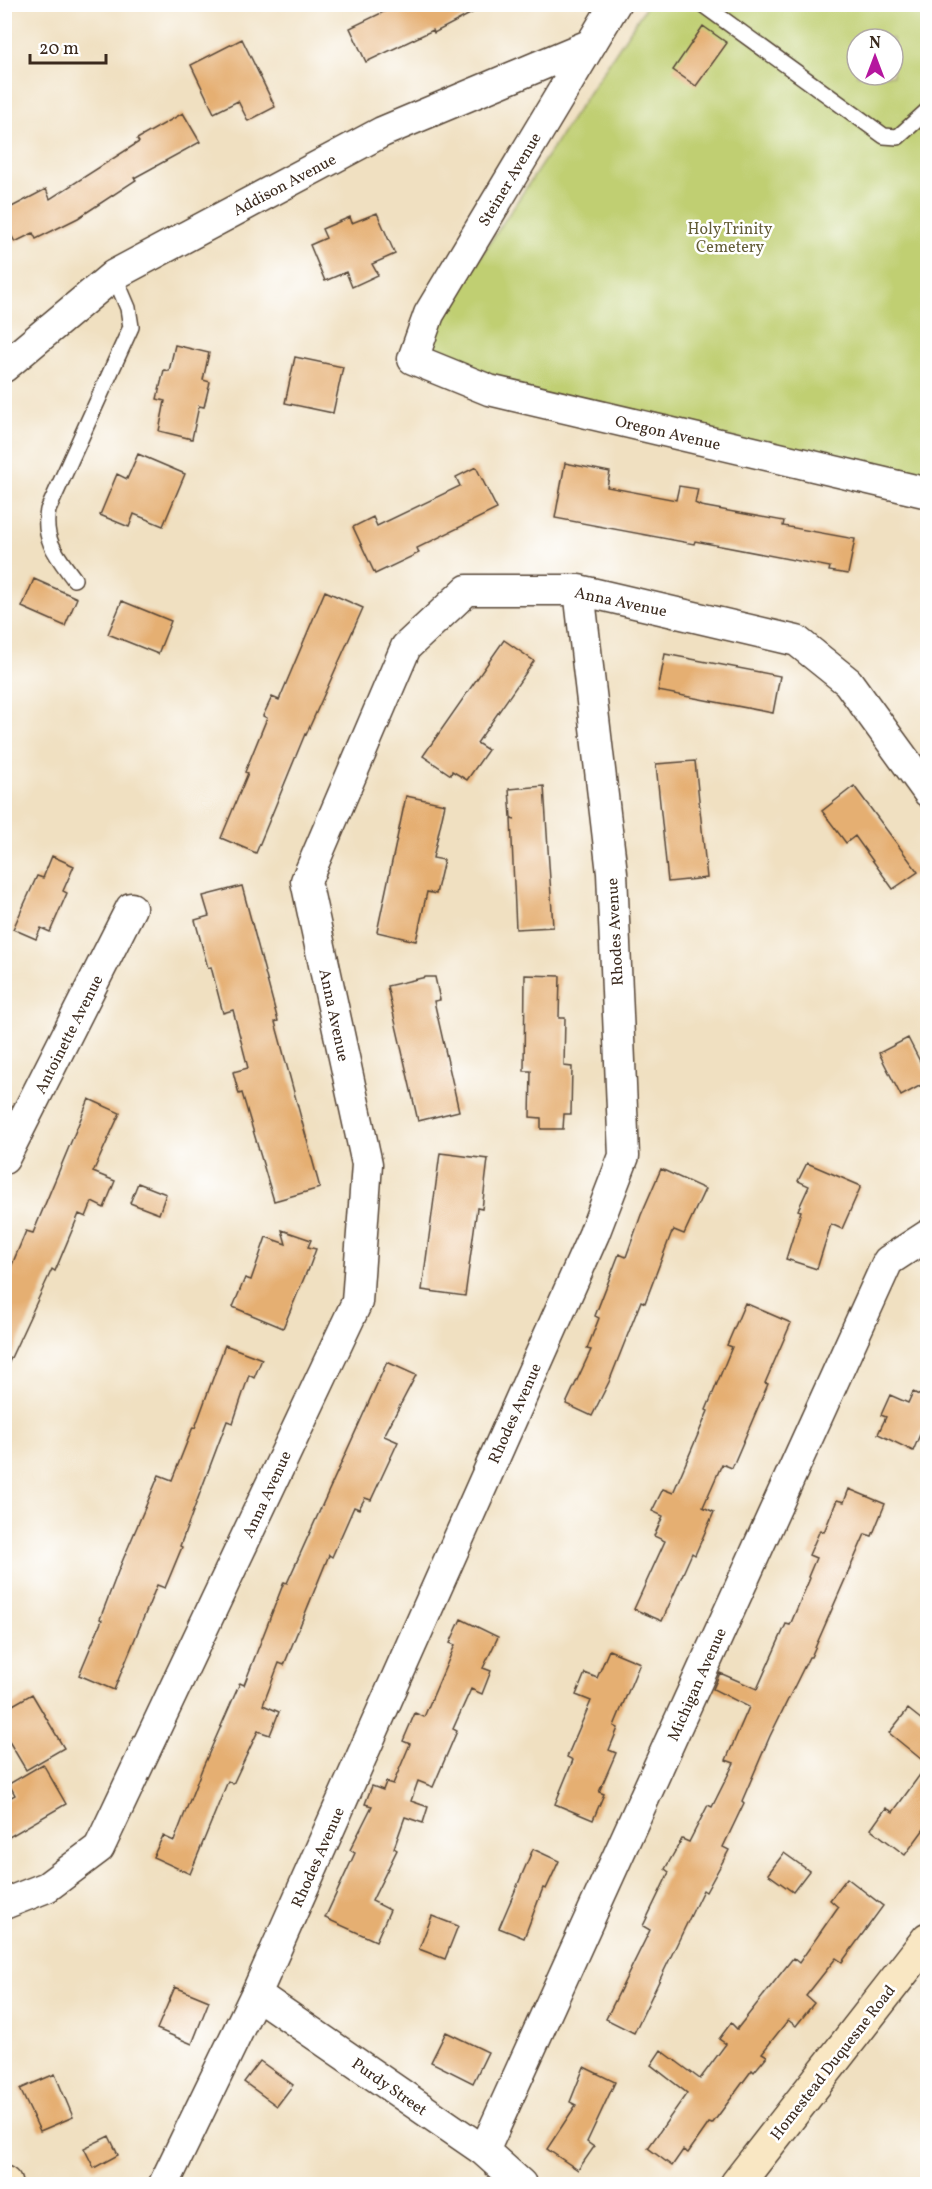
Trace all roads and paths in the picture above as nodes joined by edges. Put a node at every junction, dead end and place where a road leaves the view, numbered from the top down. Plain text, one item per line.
1 (615, 4) edge
2 (702, 4) edge
3 (589, 45) junction
4 (927, 110) edge
5 (114, 275) junction
6 (413, 359) joint
7 (4, 367) edge
8 (927, 493) edge
9 (74, 579) dead end
10 (579, 590) junction
11 (926, 789) edge
12 (131, 908) dead end
13 (4, 1159) edge
14 (927, 1235) edge
15 (4, 1904) edge
16 (927, 1938) edge
17 (256, 1994) junction
18 (484, 2151) junction
19 (164, 2184) edge
20 (521, 2184) edge
21 (737, 2184) edge

1 - 3 street, Steiner Avenue
2 - 4 lane
3 - 5 street, Addison Avenue
3 - 6 street, Steiner Avenue
5 - 7 street, Addison Avenue
5 - 9 lane
6 - 8 street, Oregon Avenue
10 - 11 street, Anna Avenue
10 - 15 street, Anna Avenue
10 - 17 street, Rhodes Avenue
12 - 13 street, Antoinette Avenue
14 - 18 street, Michigan Avenue
16 - 21 street, Homestead Duquesne Road
17 - 18 street, Purdy Street
17 - 19 street, Rhodes Avenue
18 - 20 street, Purdy Street

